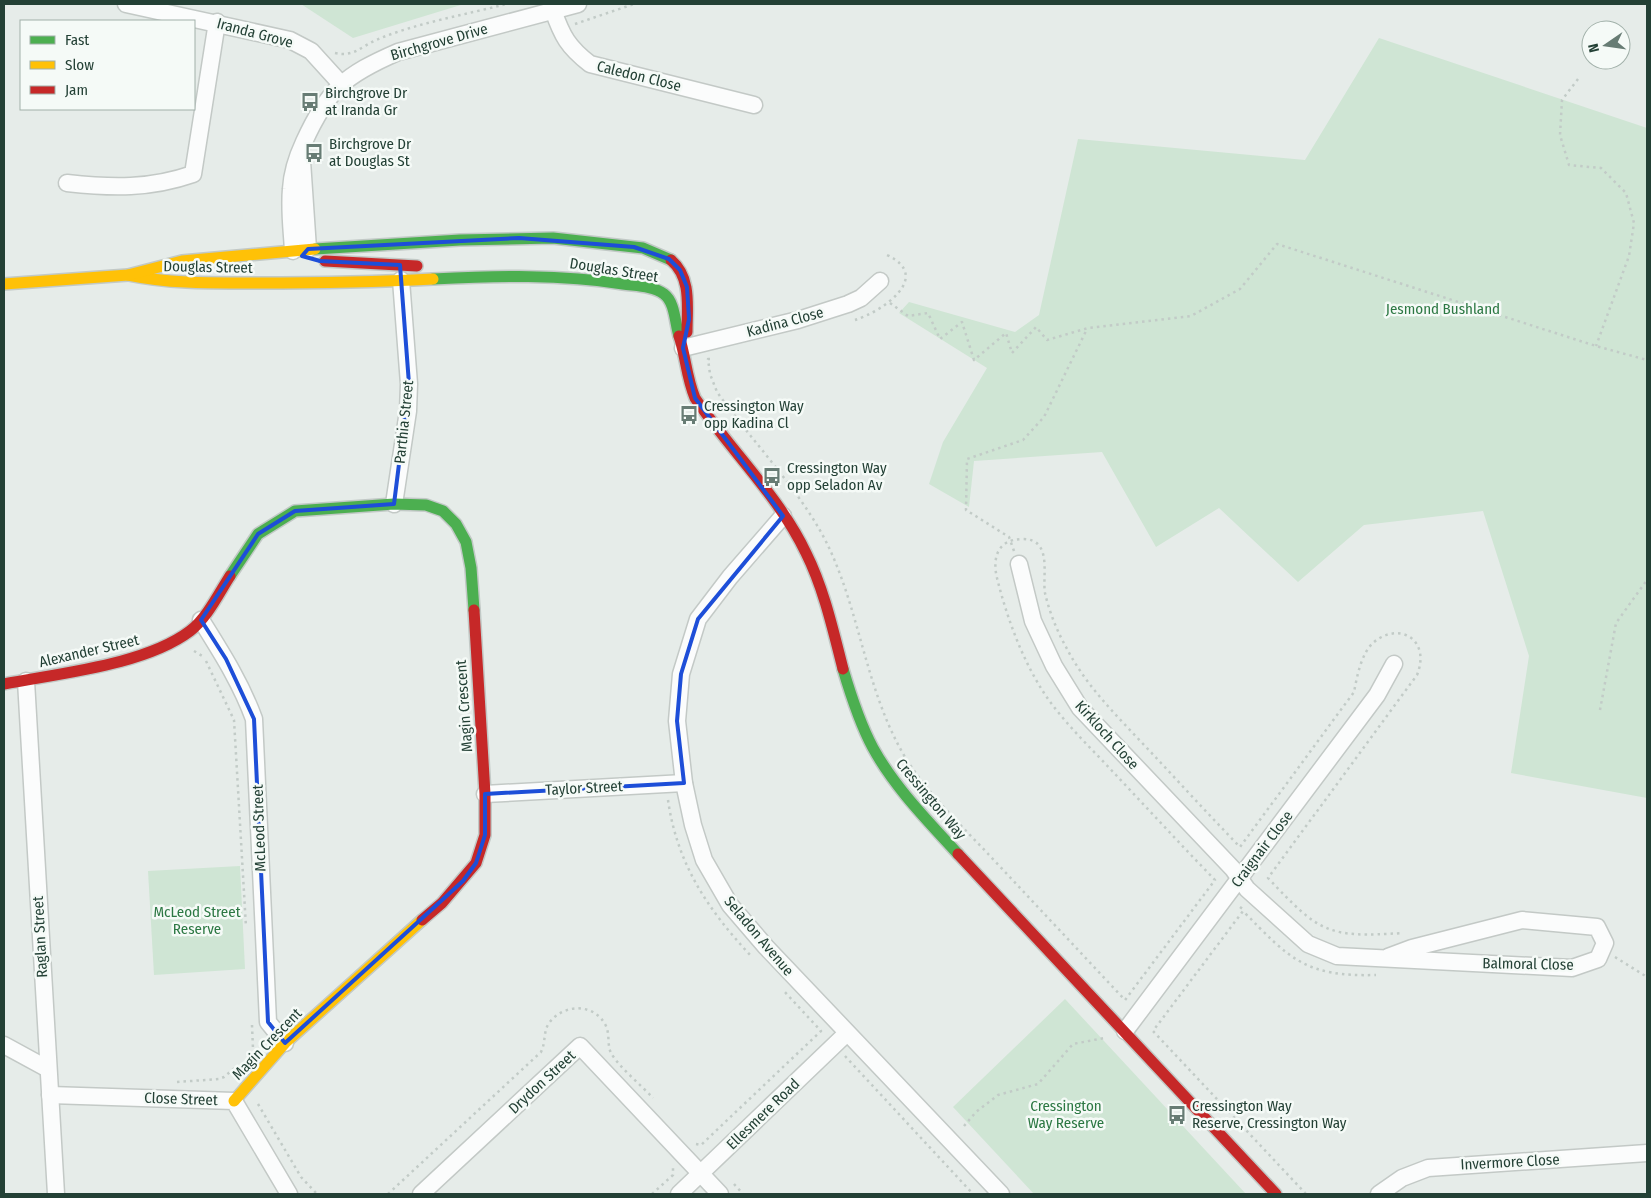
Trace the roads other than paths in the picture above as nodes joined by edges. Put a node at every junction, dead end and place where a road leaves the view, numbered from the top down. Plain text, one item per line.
1 (126, 4) edge
2 (578, 4) edge
3 (553, 10) junction
4 (217, 22) junction
5 (341, 84) junction
6 (754, 105) dead end
7 (67, 183) dead end
8 (301, 252) junction
9 (281, 264) dead end
10 (234, 270) dead end
11 (128, 275) junction
12 (518, 275) junction
13 (401, 280) junction
14 (880, 281) dead end
15 (194, 283) junction
16 (4, 284) edge
17 (683, 348) junction
18 (394, 504) junction
19 (782, 516) junction
20 (1019, 564) road end
21 (201, 620) junction
22 (1394, 664) dead end
23 (26, 680) junction
24 (4, 684) edge
25 (684, 783) junction
26 (484, 794) junction
27 (1240, 879) junction
28 (1388, 957) junction
29 (1125, 1031) junction
30 (848, 1033) junction
31 (285, 1043) junction
32 (4, 1045) edge
33 (48, 1069) junction
34 (50, 1095) junction
35 (234, 1101) junction
36 (1647, 1153) edge
37 (701, 1174) junction
38 (56, 1194) edge
39 (290, 1194) edge
40 (421, 1194) edge
41 (679, 1194) edge
42 (720, 1194) edge
43 (1001, 1194) edge
44 (1276, 1194) edge
45 (1379, 1194) edge

1 - 4 street, Iranda Grove
2 - 3 street, Birchgrove Drive
3 - 5 street, Birchgrove Drive
3 - 6 street, Caledon Close
4 - 5 street, Iranda Grove
4 - 7 street
5 - 8 street, Birchgrove Drive
8 - 9 street
8 - 11 street, Douglas Street
8 - 12 street
8 - 17 street, Douglas Street
10 - 15 street
11 - 15 street, Douglas Street
11 - 16 street, Douglas Street
12 - 13 street, Douglas Street
12 - 17 street, Douglas Street
13 - 15 street, Douglas Street
13 - 18 street, Parthia Street
14 - 17 street, Kadina Close
17 - 19 street, Cressington Way
18 - 21 street, Magin Crescent
18 - 26 street, Magin Crescent
19 - 25 street, Seladon Avenue
19 - 29 street, Cressington Way
20 - 27 street, Kirkloch Close
21 - 23 street, Alexander Street
21 - 31 street, McLeod Street
22 - 27 street, Craignair Close
23 - 24 street, Alexander Street
23 - 33 street, Raglan Street
25 - 26 street, Taylor Street
25 - 30 street, Seladon Avenue
26 - 31 street, Magin Crescent
27 - 28 street, Balmoral Close
27 - 29 street, Craignair Close
28 - 28 street, Balmoral Close
29 - 44 street, Cressington Way
30 - 37 street, Ellesmere Road
30 - 43 street, Seladon Avenue
31 - 35 street, Magin Crescent
32 - 33 street
33 - 34 street, Raglan Street
34 - 35 street, Close Street
34 - 38 street, Raglan Street
35 - 39 street, Close Street
36 - 45 street, Invermore Close
37 - 40 street, Drydon Street
37 - 41 street, Ellesmere Road
37 - 42 street, Drydon Street

